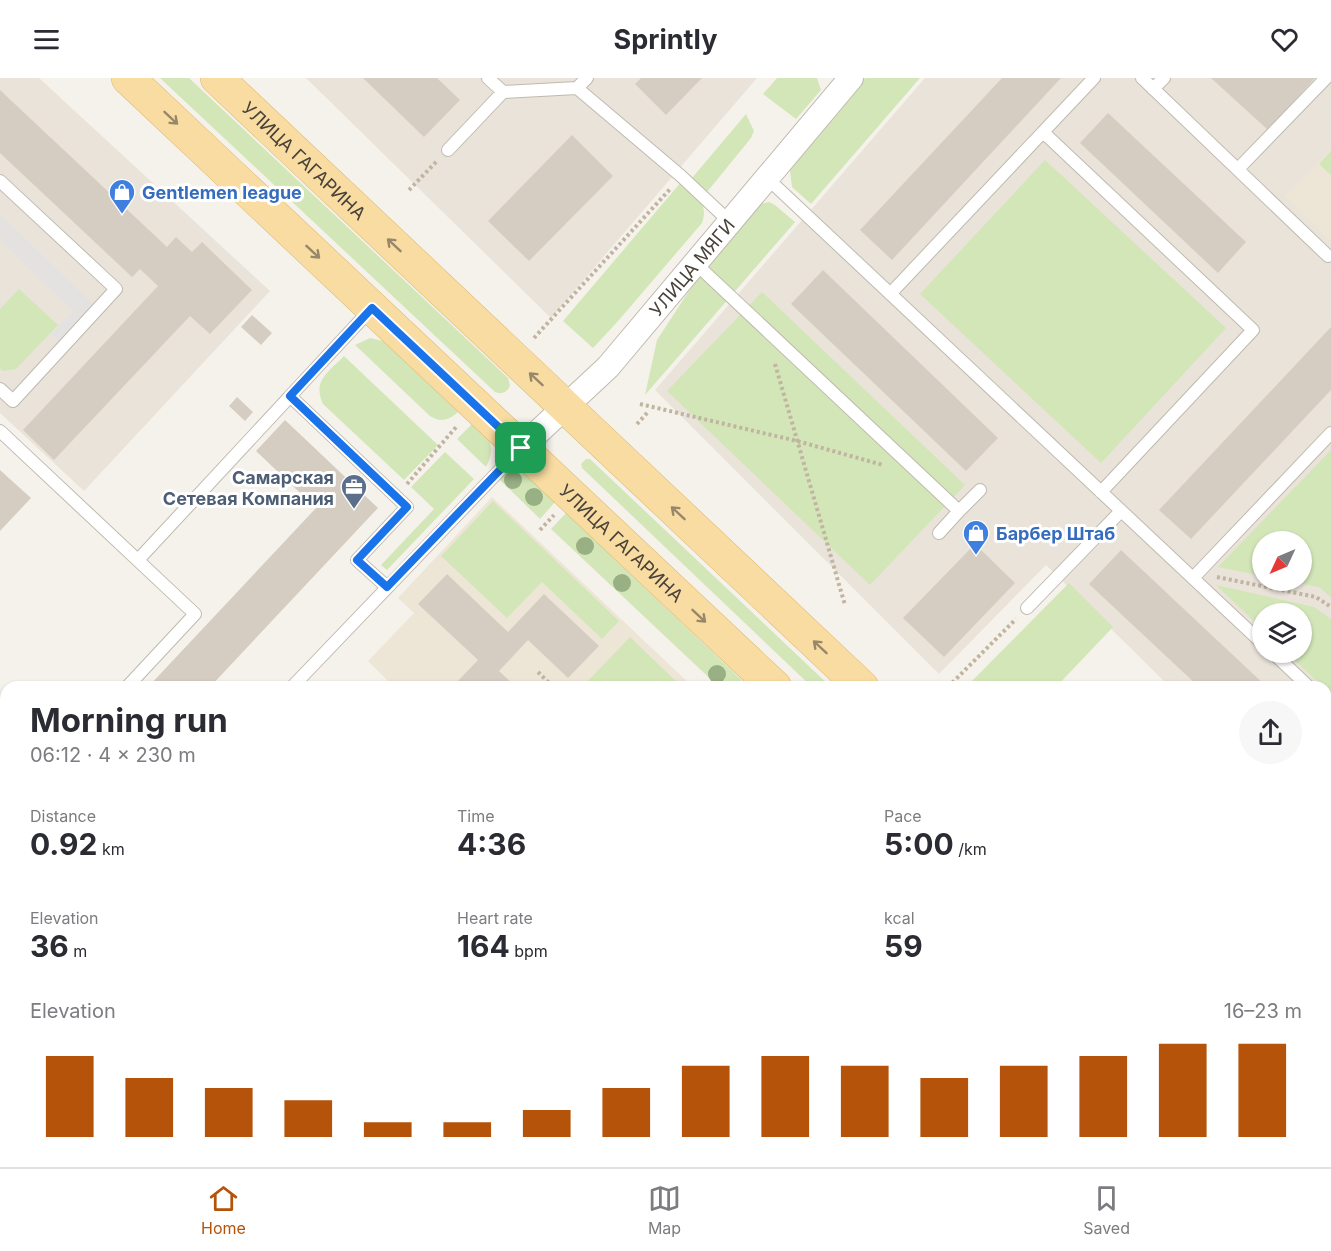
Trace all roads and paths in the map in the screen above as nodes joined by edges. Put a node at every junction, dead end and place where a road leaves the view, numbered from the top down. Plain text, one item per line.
1 (128, 78) edge
2 (217, 78) edge
3 (488, 78) edge
4 (586, 78) edge
5 (851, 78) edge
6 (1094, 78) edge
7 (1142, 78) edge
8 (1164, 78) edge
9 (1326, 78) edge
10 (577, 88) junction
11 (1153, 89) junction
12 (502, 92) junction
13 (1043, 132) junction
14 (448, 150) joint
15 (1238, 169) junction
16 (681, 176) junction
17 (767, 178) junction
18 (0, 181) edge
19 (409, 190) dead end
20 (730, 222) junction
21 (1328, 256) dead end
22 (695, 263) junction
23 (891, 293) junction
24 (372, 308) junction
25 (764, 327) junction
26 (534, 338) dead end
27 (0, 389) edge
28 (290, 396) junction
29 (640, 404) dead end
30 (566, 408) junction
31 (648, 412) dead end
32 (637, 424) dead end
33 (0, 431) edge
34 (1331, 433) edge
35 (447, 440) dead end
36 (797, 441) junction
37 (521, 448) junction
38 (923, 477) junction
39 (980, 490) dead end
40 (1101, 492) junction
41 (396, 496) junction
42 (959, 511) junction
43 (1121, 511) junction
44 (939, 532) dead end
45 (138, 560) junction
46 (1195, 575) junction
47 (387, 587) junction
48 (845, 605) dead end
49 (1331, 607) edge
50 (1027, 608) joint
51 (1252, 633) edge
52 (1284, 663) edge
53 (538, 672) dead end
54 (133, 681) edge
55 (298, 681) edge
56 (547, 681) edge
57 (769, 681) edge
58 (856, 681) edge
59 (954, 681) edge
60 (1303, 681) edge

1 -> 24 main road, УЛИЦА ГАГАРИНА
30 -> 2 main road, УЛИЦА ГАГАРИНА
3 - 12 lane
4 - 10 lane
5 - 17 street, УЛИЦА МЯГИ
6 - 13 lane
7 - 11 lane
8 - 11 lane
9 - 15 lane
10 - 12 lane
10 - 16 lane
11 - 15 lane
12 - 14 lane
13 - 23 lane
13 - 40 lane
14 - 19 path
15 - 21 lane
16 - 20 lane
16 - 26 path
17 - 20 street, УЛИЦА МЯГИ
17 - 23 lane
18 - 27 lane
20 - 22 street, УЛИЦА МЯГИ
22 - 25 lane
22 - 30 street, УЛИЦА МЯГИ
23 - 40 lane
24 - 28 lane
24 - 37 main road, УЛИЦА ГАГАРИНА
25 - 36 path
25 - 38 lane
28 - 41 lane
28 - 45 lane
29 - 36 path
30 - 37 street, УЛИЦА МЯГИ
58 -> 30 main road, УЛИЦА ГАГАРИНА
31 - 32 path
33 - 45 lane
34 - 46 lane
35 - 41 path
36 - 38 path
36 - 48 path
37 - 47 lane
37 -> 57 main road, УЛИЦА ГАГАРИНА
38 - 42 lane
39 - 42 lane
40 - 43 lane
41 - 47 lane
42 - 44 lane
43 - 46 lane
43 - 50 lane
45 - 54 lane
46 - 49 path
46 - 51 lane
47 - 55 lane
50 - 59 path
52 - 60 lane
53 - 56 path

